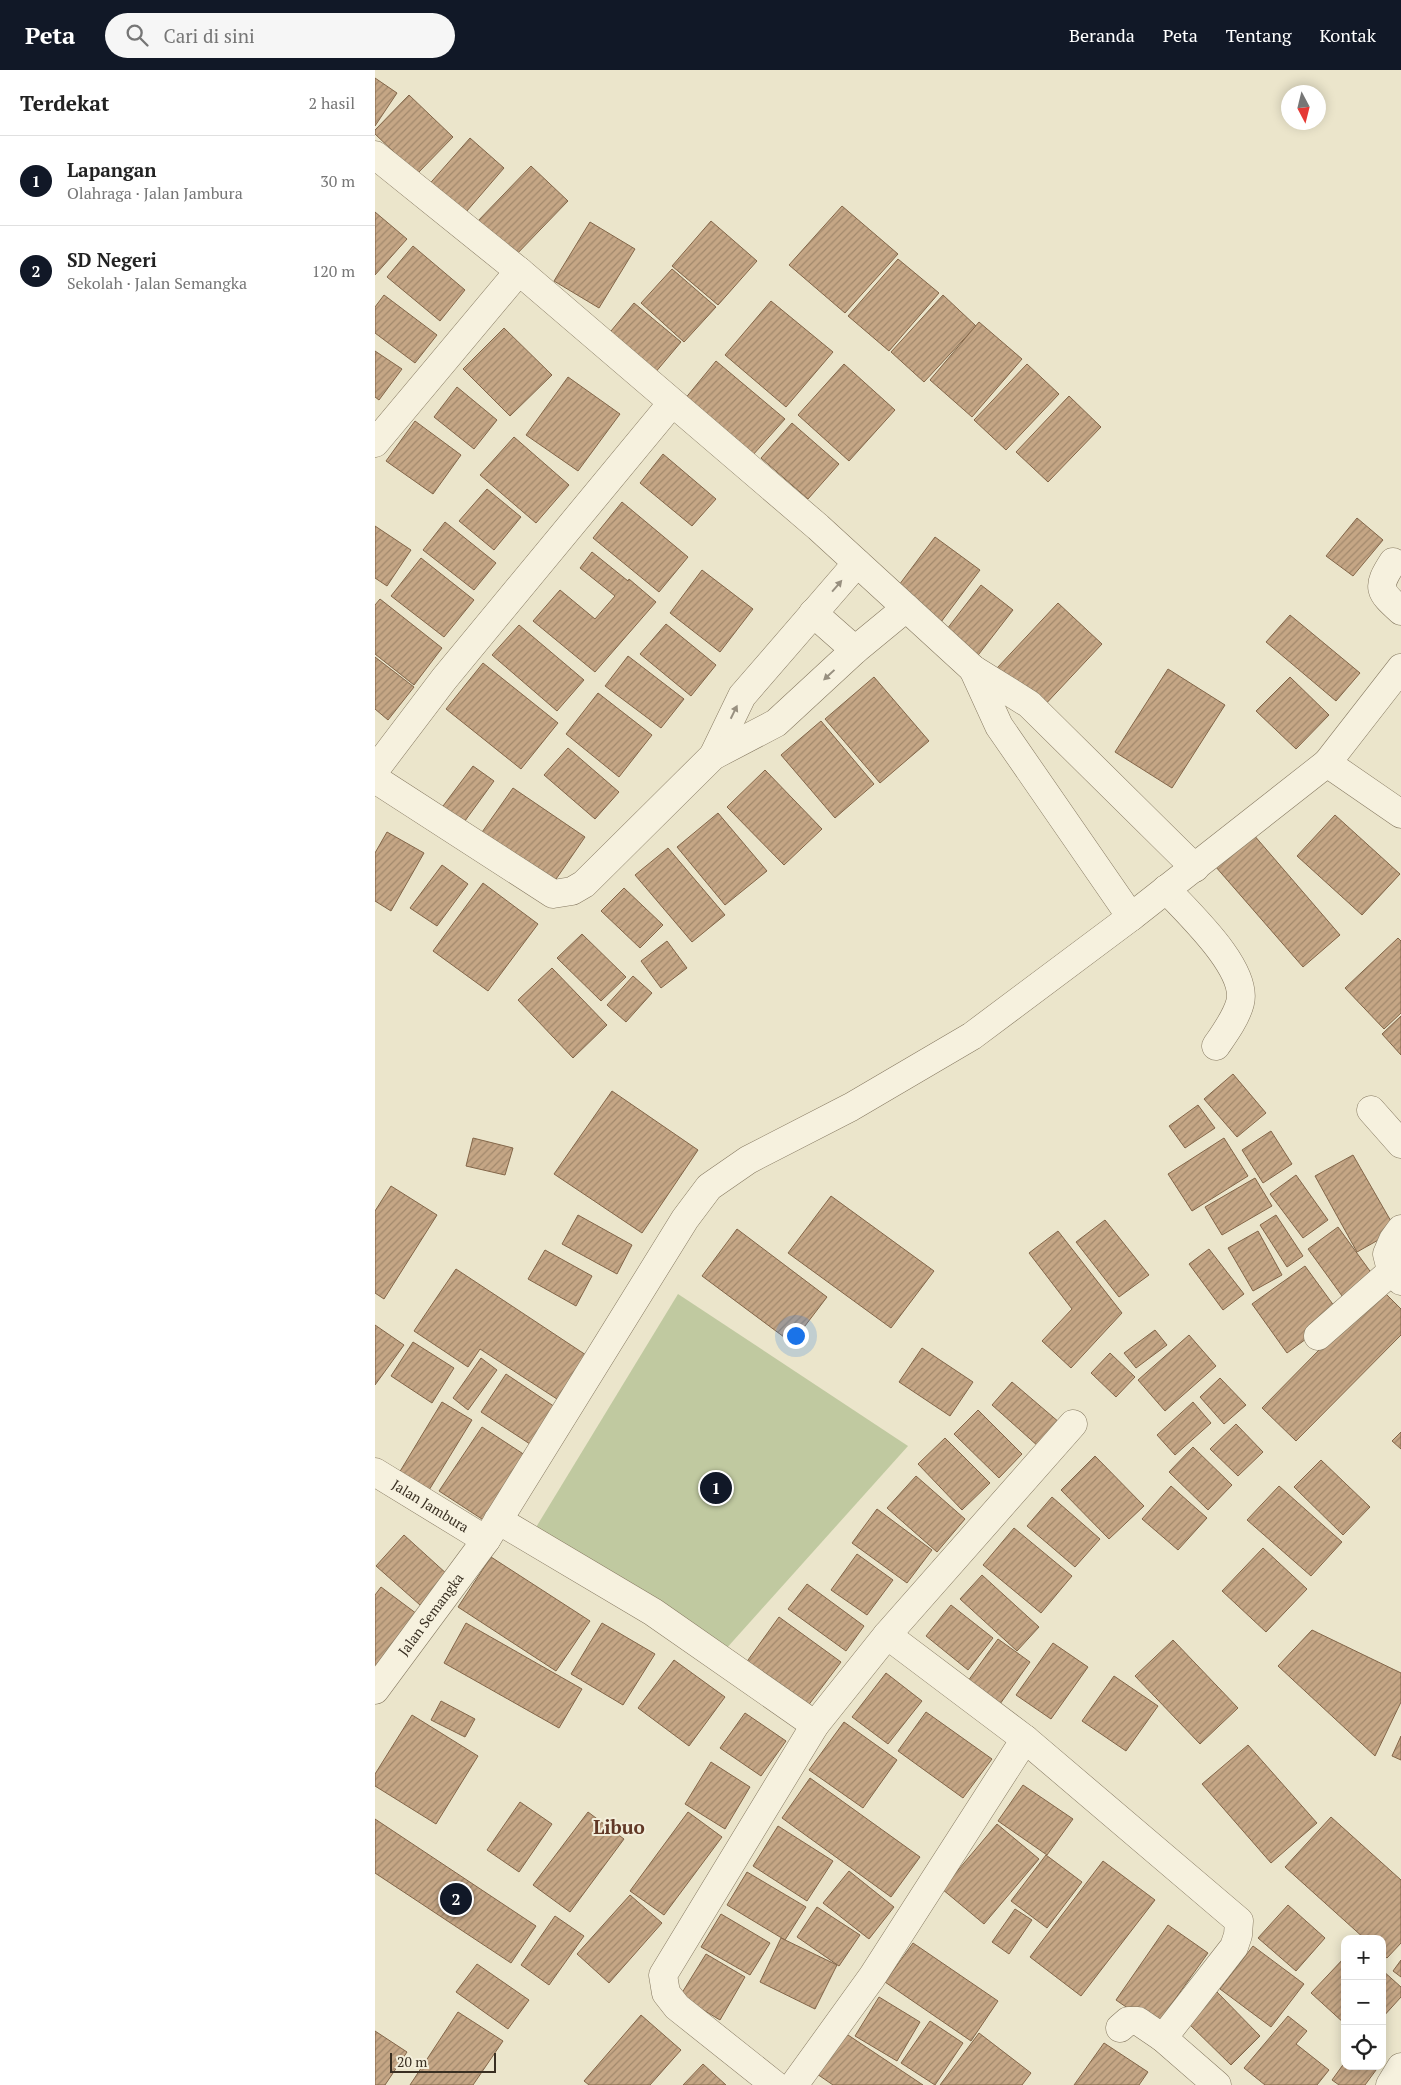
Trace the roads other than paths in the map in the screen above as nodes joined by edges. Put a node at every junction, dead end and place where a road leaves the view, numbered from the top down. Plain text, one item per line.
1 (375, 155) edge
2 (519, 272) junction
3 (672, 403) junction
4 (375, 443) edge
5 (1393, 562) dead end
6 (857, 563) junction
7 (906, 608) junction
8 (1401, 611) edge
9 (813, 613) junction
10 (855, 650) junction
11 (1401, 668) edge
12 (973, 669) junction
13 (713, 756) junction
14 (1327, 763) junction
15 (375, 770) edge
16 (375, 779) edge
17 (1401, 814) edge
18 (1195, 868) junction
19 (1167, 890) junction
20 (1131, 917) junction
21 (1216, 1046) dead end
22 (1371, 1110) dead end
23 (1401, 1144) edge
24 (1401, 1230) edge
25 (1397, 1275) edge
26 (1318, 1336) dead end
27 (1073, 1424) dead end
28 (375, 1472) edge
29 (492, 1530) junction
30 (887, 1635) junction
31 (375, 1690) edge
32 (815, 1725) junction
33 (1025, 1739) junction
34 (1119, 2028) dead end
35 (1163, 2038) junction
36 (1401, 2067) edge
37 (775, 2085) edge
38 (794, 2085) edge
39 (1217, 2085) edge
40 (1390, 2085) edge

1 - 2 street
2 - 3 street
2 - 4 street
3 - 6 street
3 - 15 street
5 - 8 street
6 - 7 street
9 -> 6 street
7 - 10 street
7 - 12 street
9 - 10 street
13 -> 9 street
10 -> 13 street
11 - 14 street, Jalan Semangka
12 - 18 street
12 - 20 street
13 - 16 street
14 - 17 street
14 - 18 street, Jalan Semangka
18 - 19 street, Jalan Semangka
19 - 20 street, Jalan Semangka
19 - 21 street
20 - 29 street, Jalan Semangka
22 - 23 street
24 - 25 street
25 - 26 street
27 - 30 street
28 - 29 street, Jalan Jambura
29 - 31 street, Jalan Semangka
29 - 32 street, Jalan Jambura
30 - 32 street
30 - 33 street
32 - 37 street
33 - 35 street
33 - 38 street
34 - 35 street
35 - 39 street
36 - 40 street

